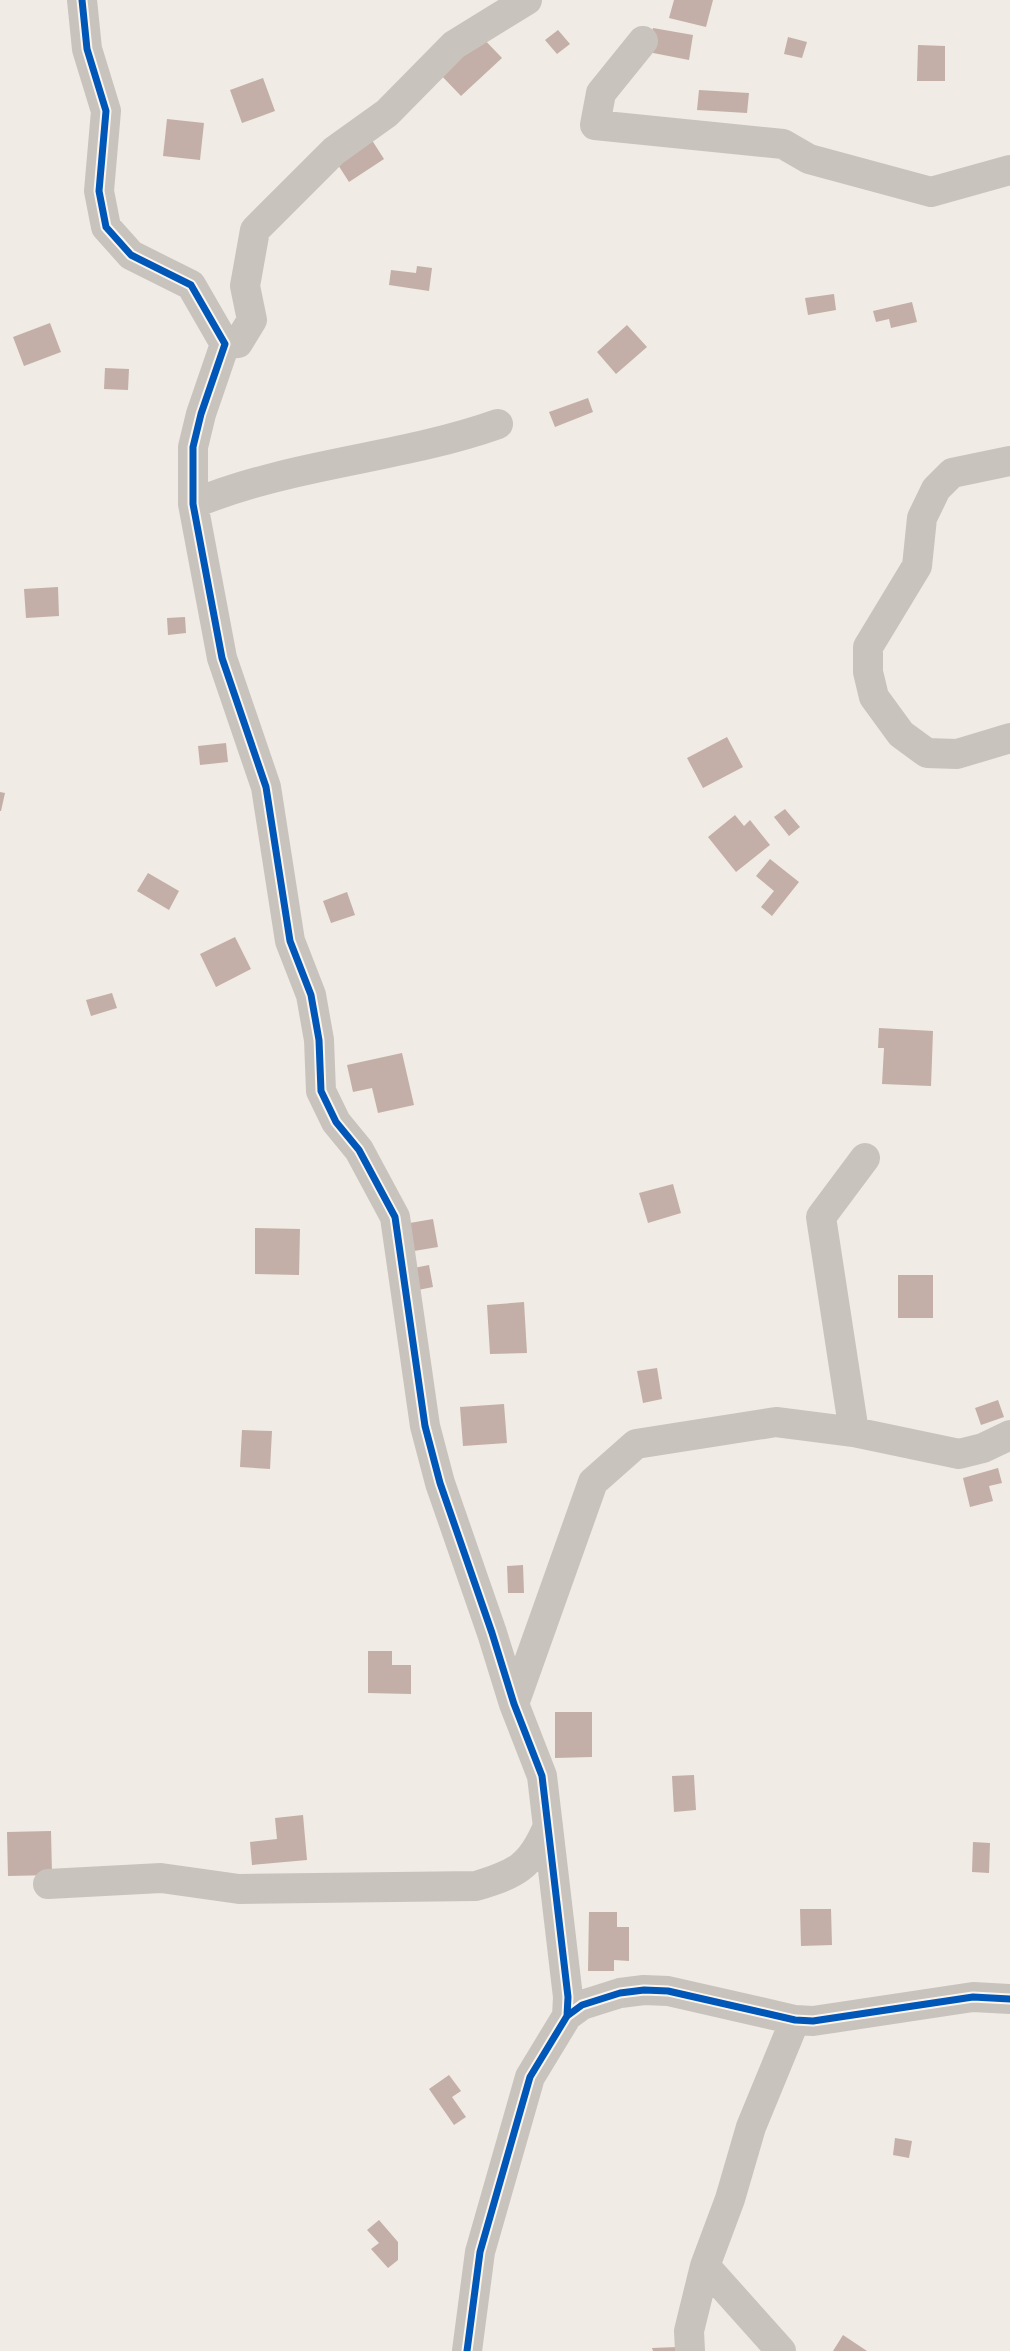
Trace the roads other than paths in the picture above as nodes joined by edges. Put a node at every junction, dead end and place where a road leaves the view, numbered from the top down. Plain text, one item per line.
1 (82, 0) edge
2 (527, 0) edge
3 (643, 41) dead end
4 (1010, 170) edge
5 (225, 344) junction
6 (498, 424) dead end
7 (1010, 461) edge
8 (193, 504) junction
9 (1010, 738) edge
10 (865, 1158) dead end
11 (854, 1432) junction
12 (1010, 1435) edge
13 (514, 1704) junction
14 (548, 1826) junction
15 (48, 1884) dead end
16 (1010, 1999) edge
17 (567, 2016) junction
18 (795, 2020) junction
19 (705, 2266) junction
20 (467, 2351) edge
21 (690, 2351) edge
22 (781, 2351) edge

1 - 5 street
2 - 5 street
3 - 4 street
5 - 8 street
6 - 8 street
7 - 9 street
8 - 13 street
10 - 11 street
11 - 12 street
11 - 13 street
13 - 14 street
14 - 15 street
14 - 17 street
16 - 18 street
17 - 18 street
17 - 20 street
18 - 19 street
19 - 21 street
19 - 22 street

